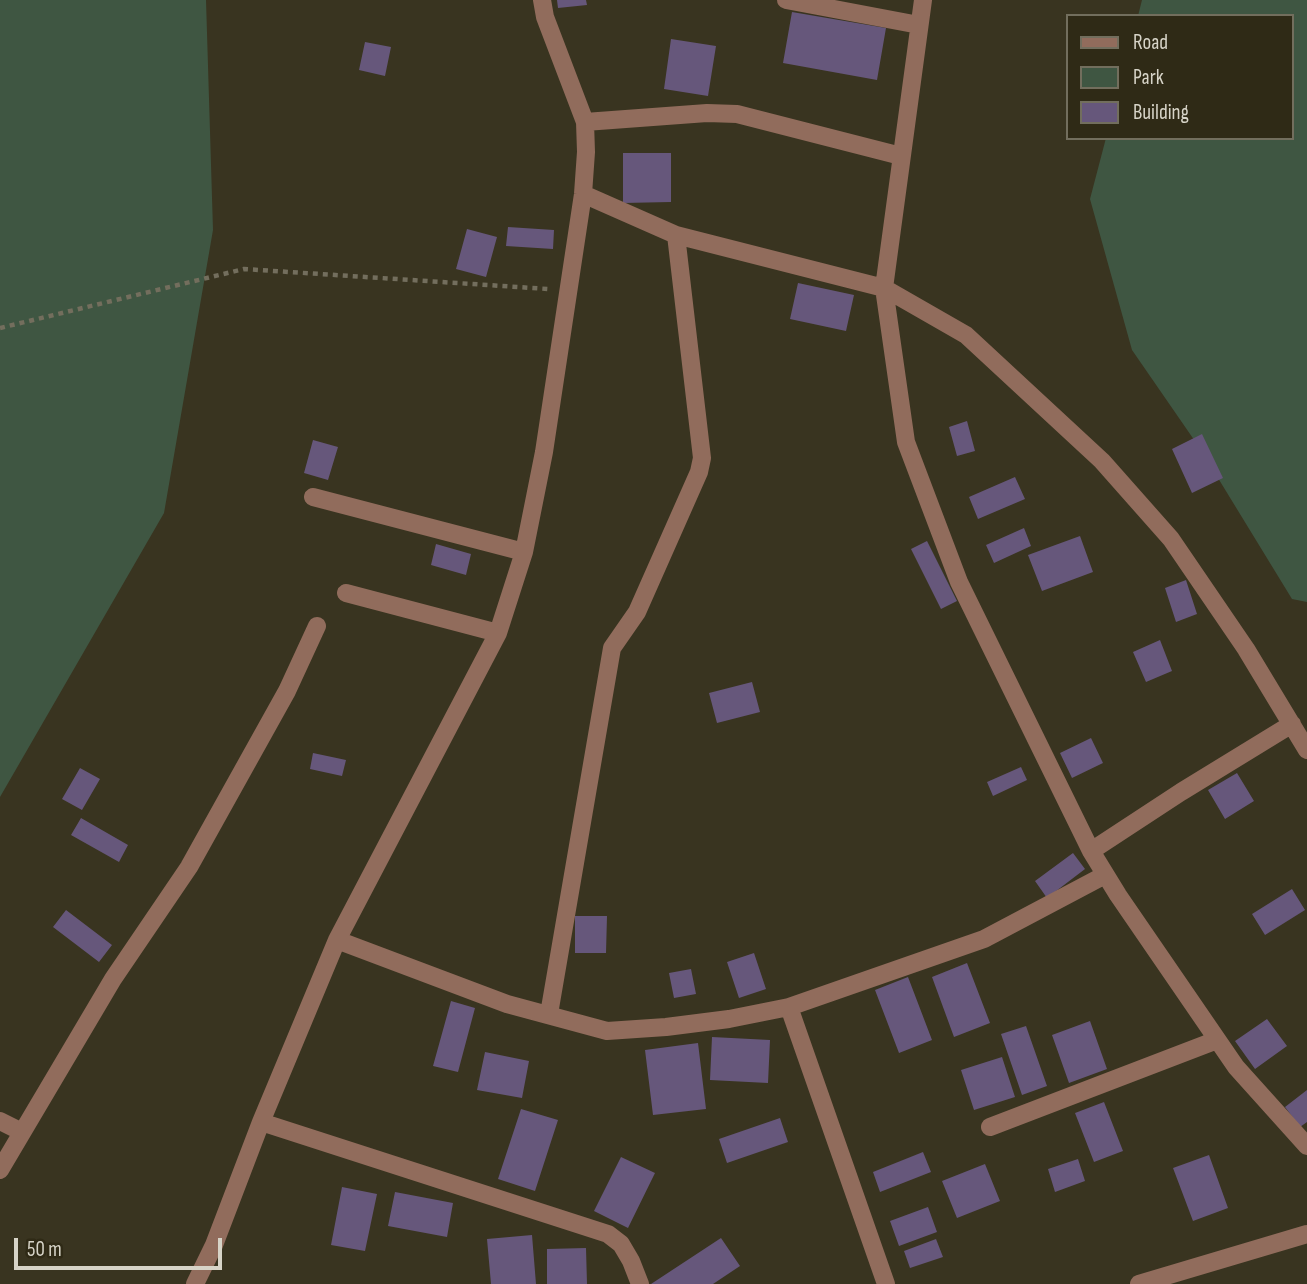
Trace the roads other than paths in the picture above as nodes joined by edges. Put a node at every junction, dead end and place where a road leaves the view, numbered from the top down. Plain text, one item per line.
1 (542, 0) edge
2 (786, 0) edge
3 (923, 0) edge
4 (919, 25) junction
5 (585, 122) junction
6 (901, 156) junction
7 (583, 194) junction
8 (676, 235) junction
9 (884, 288) junction
10 (313, 497) dead end
11 (524, 552) junction
12 (346, 593) dead end
13 (317, 626) dead end
14 (498, 633) junction
15 (1292, 724) junction
16 (1307, 750) edge
17 (1091, 851) junction
18 (1105, 875) junction
19 (337, 940) junction
20 (789, 1007) junction
21 (549, 1014) junction
22 (1217, 1040) junction
23 (0, 1121) edge
24 (261, 1122) junction
25 (990, 1127) dead end
26 (22, 1132) junction
27 (1307, 1146) edge
28 (0, 1170) edge
29 (1307, 1234) edge
30 (195, 1284) edge
31 (640, 1284) edge
32 (886, 1284) edge
33 (1139, 1284) edge

1 - 5 street
2 - 4 street
3 - 4 street
4 - 6 street
5 - 6 street
5 - 7 street
6 - 9 street
7 - 8 street
7 - 11 street
8 - 9 street
8 - 21 street
9 - 15 street
9 - 17 street
10 - 11 street
11 - 14 street
12 - 14 street
13 - 26 street
14 - 19 street
15 - 16 street
15 - 17 street
17 - 18 street
18 - 20 street
18 - 22 street
19 - 21 street
19 - 24 street
20 - 21 street
20 - 32 street
22 - 25 street
22 - 27 street
23 - 26 street
24 - 30 street
24 - 31 street
26 - 28 street
29 - 33 street

